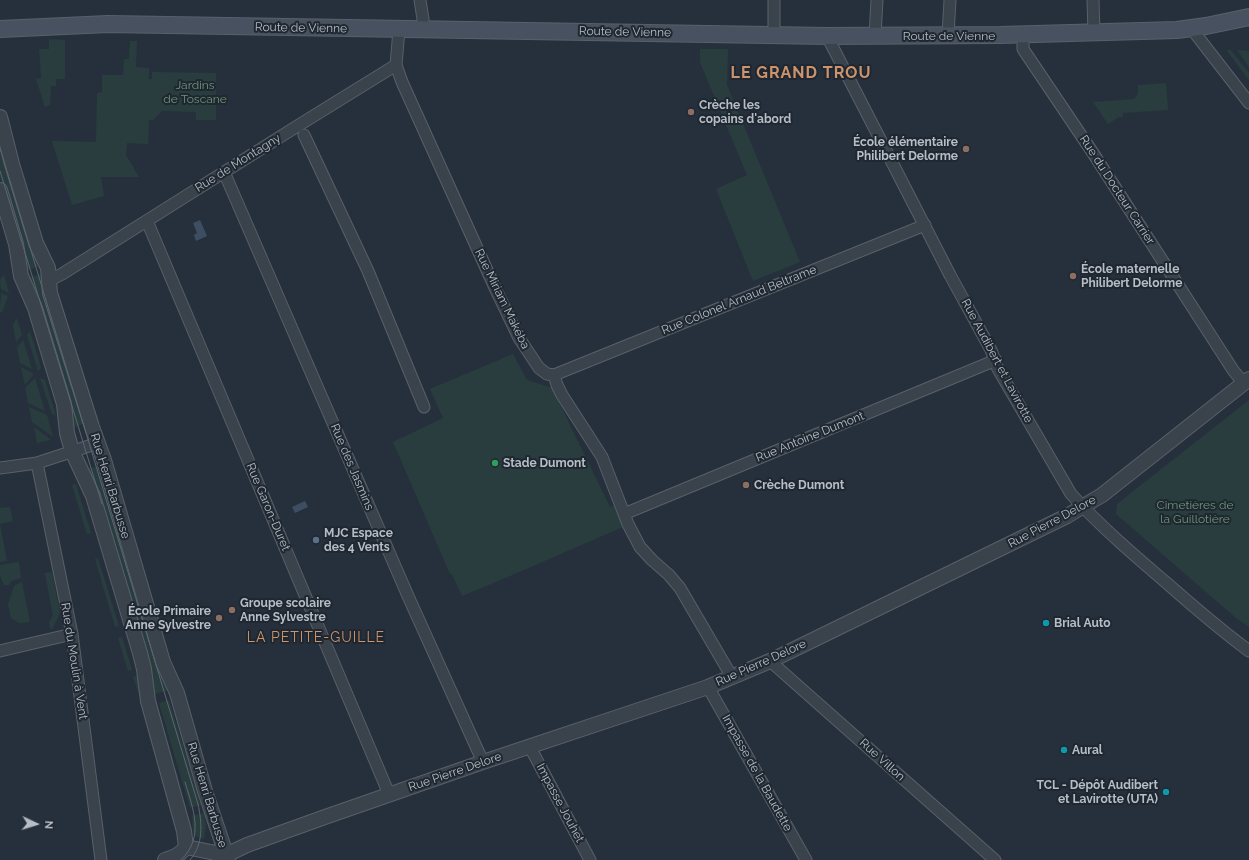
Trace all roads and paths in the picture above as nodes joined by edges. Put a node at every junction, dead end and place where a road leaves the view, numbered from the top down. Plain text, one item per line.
1 (420, 0) edge
2 (774, 0) edge
3 (877, 0) edge
4 (950, 0) edge
5 (1093, 0) edge
6 (1249, 17) edge
7 (1192, 28) junction
8 (0, 29) edge
9 (398, 30) junction
10 (423, 30) junction
11 (1094, 33) junction
12 (774, 35) junction
13 (948, 35) junction
14 (1023, 35) junction
15 (827, 36) junction
16 (875, 36) junction
17 (396, 65) junction
18 (1249, 103) edge
19 (0, 117) edge
20 (304, 135) dead end
21 (224, 172) junction
22 (0, 190) edge
23 (147, 221) junction
24 (925, 225) junction
25 (50, 280) junction
26 (996, 360) junction
27 (554, 375) junction
28 (1246, 382) edge
29 (424, 408) dead end
30 (98, 442) junction
31 (72, 451) junction
32 (37, 463) junction
33 (0, 468) edge
34 (1083, 507) junction
35 (624, 514) junction
36 (72, 634) junction
37 (0, 651) edge
38 (1249, 651) edge
39 (770, 661) junction
40 (732, 677) junction
41 (708, 687) junction
42 (530, 747) junction
43 (483, 762) junction
44 (389, 794) junction
45 (186, 847) junction
46 (224, 858) edge
47 (101, 860) edge
48 (165, 860) edge
49 (197, 860) edge
50 (590, 860) edge
51 (806, 860) edge
52 (995, 860) edge

1 - 10 street
2 - 12 street
3 - 16 street
4 - 13 street
5 - 11 street
6 - 7 main road, Route de Vienne
7 - 11 main road, Route de Vienne
7 - 18 street
8 - 9 main road, Route de Vienne
9 - 10 main road, Route de Vienne
9 - 17 street
10 - 12 main road, Route de Vienne
11 - 14 main road, Route de Vienne
12 - 15 main road, Route de Vienne
13 - 14 main road, Route de Vienne
13 - 16 main road, Route de Vienne
14 - 28 street, Rue du Docteur Carrier
15 - 16 main road, Route de Vienne
15 - 24 street, Rue Audibert et Lavirotte
17 - 21 street, Rue de Montagny
17 - 27 street, Rue Miriam Makéba
19 - 25 street, Rue Henri Barbusse
20 - 29 street
21 - 23 street, Rue de Montagny
21 - 43 street, Rue des Jasmins
22 - 31 street, Rue Henri Barbusse
23 - 25 street, Rue de Montagny
23 - 44 street, Rue Garon-Duret
24 - 26 street, Rue Audibert et Lavirotte
24 - 27 street, Rue Colonel Arnaud Beltrame
25 - 30 street, Rue Henri Barbusse
26 - 34 street, Rue Audibert et Lavirotte
26 - 35 street, Rue Antoine Dumont
27 - 35 street
28 - 34 street, Rue Pierre Delore
30 - 31 street
30 - 46 street, Rue Henri Barbusse
31 - 32 street
31 - 45 street, Rue Henri Barbusse
32 - 33 street
32 - 36 street, Rue du Moulin à Vent
34 - 38 street, Rue Audibert et Lavirotte
34 - 39 street, Rue Pierre Delore
35 - 40 street
36 - 37 street
36 - 47 street, Rue du Moulin à Vent
39 - 40 street, Rue Pierre Delore
39 - 52 street, Rue Villon
40 - 41 street, Rue Pierre Delore
41 - 42 street, Rue Pierre Delore
41 - 51 street, Impasse de la Baudette
42 - 43 street, Rue Pierre Delore
42 - 50 street, Impasse Jouhet
43 - 44 street, Rue Pierre Delore
44 - 46 street, Rue Pierre Delore
45 - 46 street
45 - 48 street
45 - 49 street

